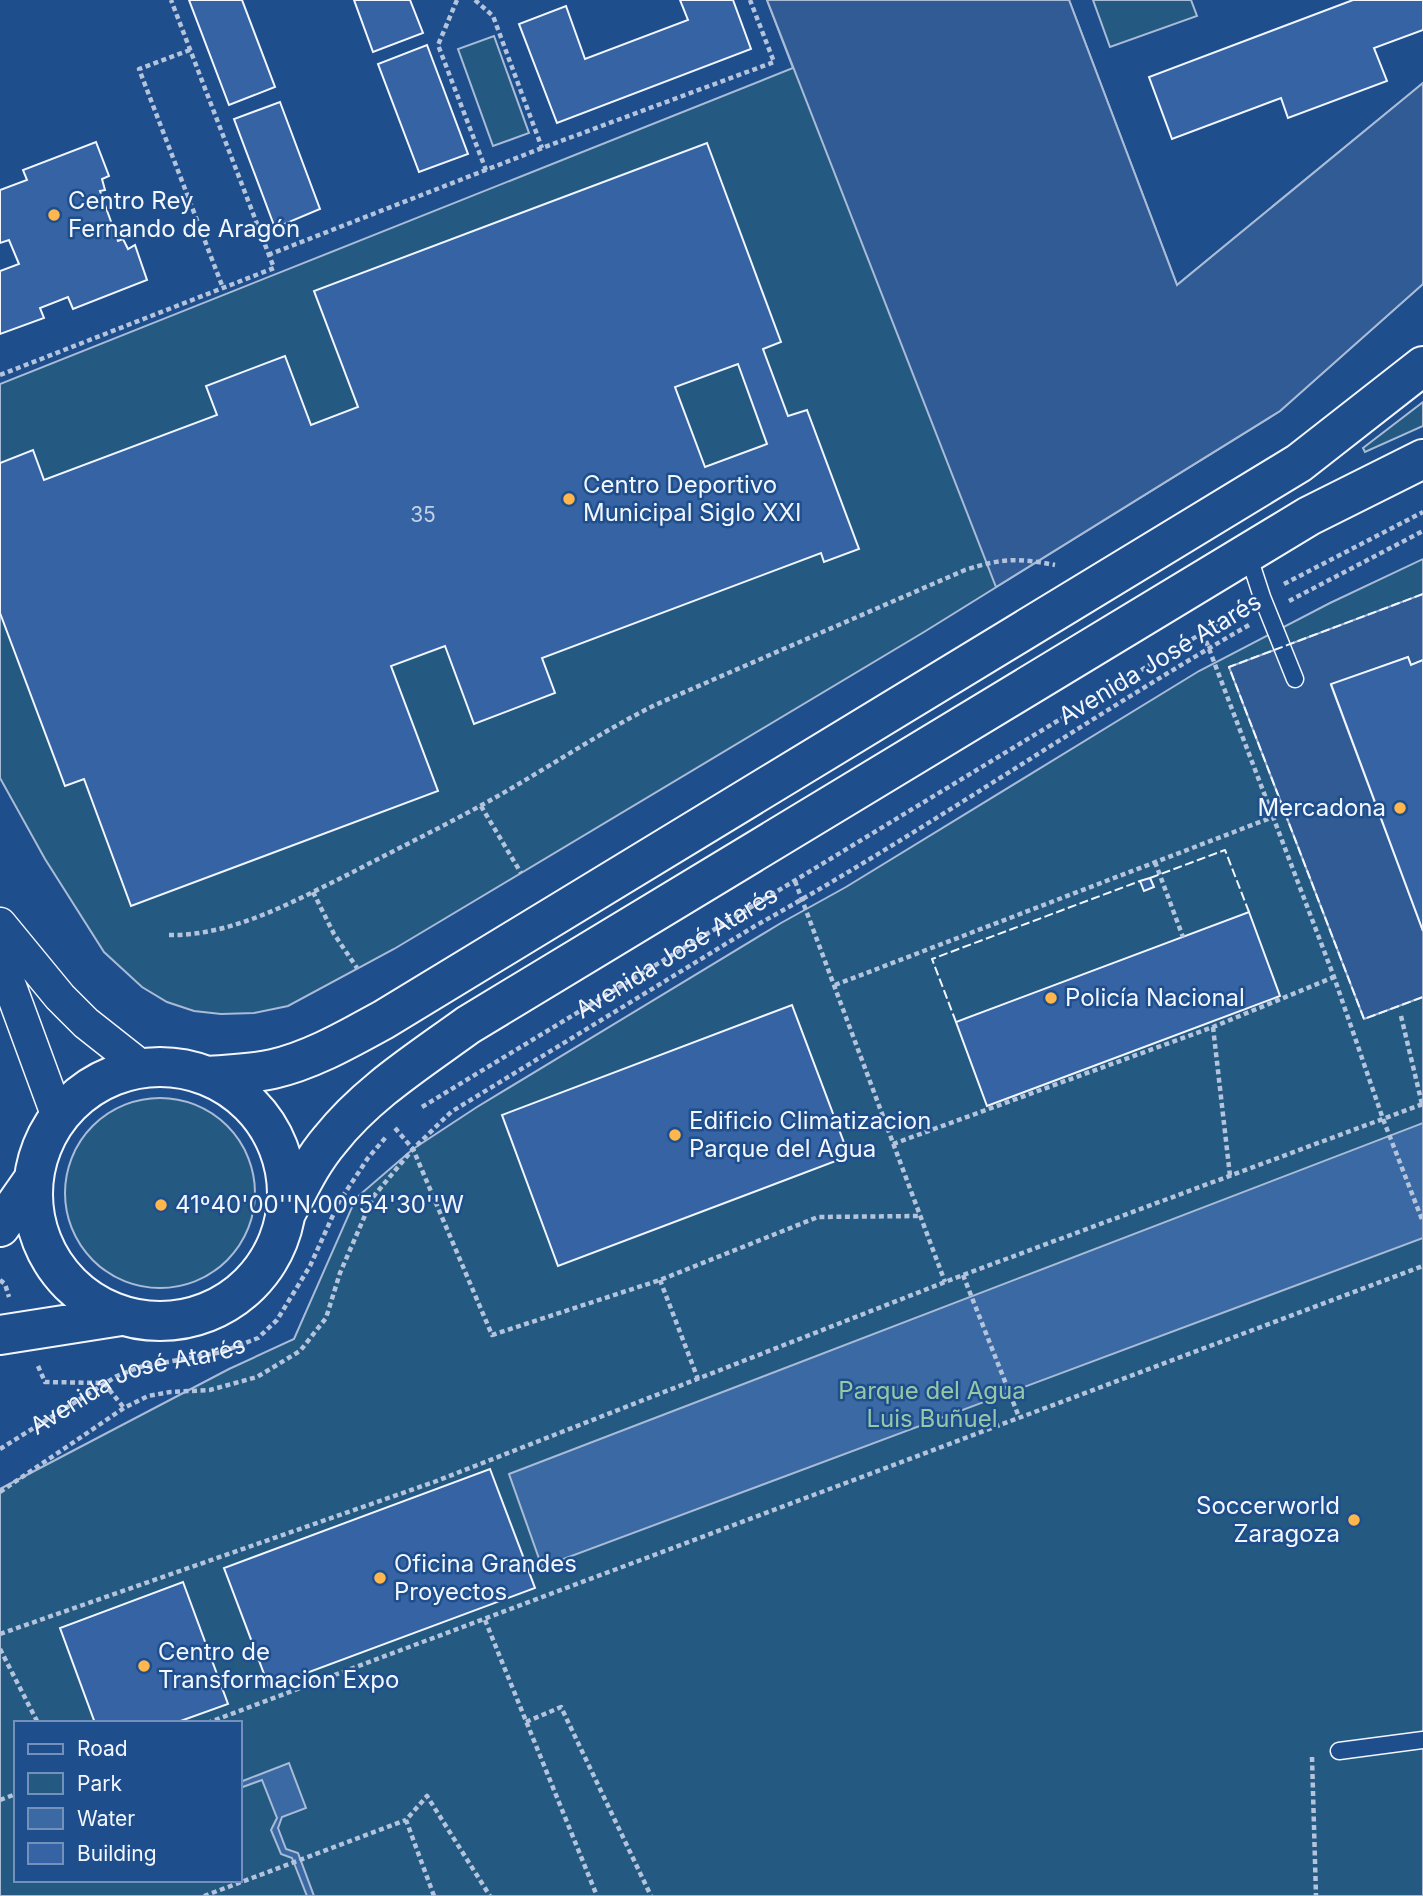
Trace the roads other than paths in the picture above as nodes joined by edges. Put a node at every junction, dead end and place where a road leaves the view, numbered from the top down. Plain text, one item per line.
1 (1423, 366) edge
2 (1423, 459) edge
3 (1248, 553) junction
4 (1295, 679) dead end
5 (0, 924) edge
6 (0, 960) edge
7 (143, 1068) junction
8 (207, 1076) junction
9 (58, 1117) junction
10 (33, 1180) junction
11 (285, 1215) junction
12 (0, 1227) edge
13 (121, 1316) junction
14 (0, 1335) edge
15 (1423, 1740) edge
16 (1339, 1751) road end

1 - 8 main road
2 - 3 main road, Avenida José Atarés
3 - 4 lane
3 - 11 main road, Avenida José Atarés
5 - 7 street
6 - 9 street
7 - 8 main road
7 - 9 main road
8 - 11 main road
9 - 10 main road
10 - 12 main road
10 - 13 main road
11 - 13 main road
13 - 14 main road
15 - 16 lane

